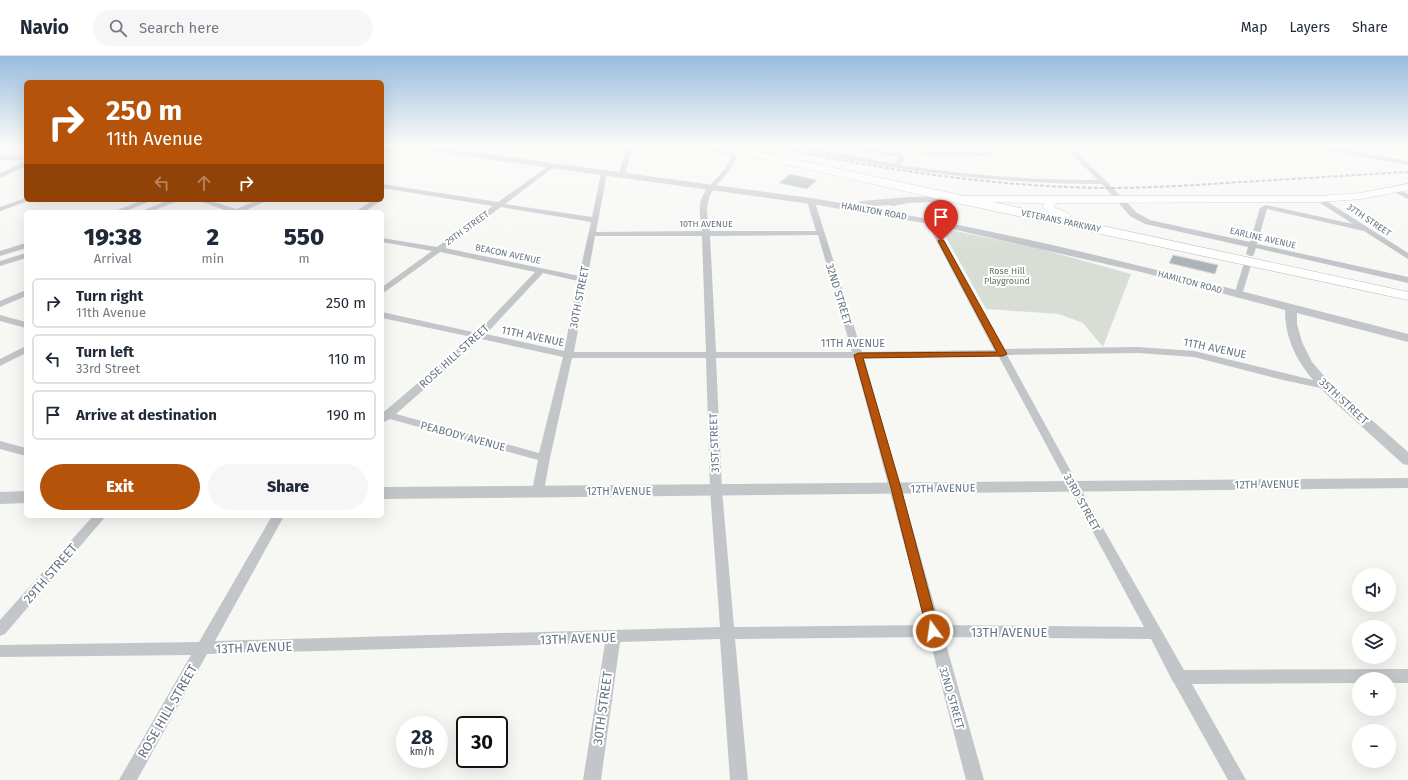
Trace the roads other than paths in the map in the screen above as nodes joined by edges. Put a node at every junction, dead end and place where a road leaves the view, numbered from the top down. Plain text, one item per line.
1 (534, 179) edge
2 (603, 179) edge
3 (646, 179) edge
4 (720, 179) edge
5 (865, 179) edge
6 (898, 179) edge
7 (1018, 179) edge
8 (1101, 179) edge
9 (1104, 182) junction
10 (384, 186) edge
11 (902, 187) junction
12 (1408, 187) edge
13 (397, 189) junction
14 (712, 189) junction
15 (1395, 190) junction
16 (384, 197) edge
17 (1408, 197) edge
18 (987, 198) junction
19 (957, 199) junction
20 (1054, 199) junction
21 (1320, 199) junction
22 (1120, 200) junction
23 (24, 201) edge
24 (901, 201) junction
25 (144, 202) edge
26 (170, 202) edge
27 (207, 202) edge
28 (259, 202) edge
29 (375, 202) edge
30 (817, 202) junction
31 (499, 205) junction
32 (0, 209) edge
33 (122, 210) edge
34 (148, 210) edge
35 (230, 210) edge
36 (241, 210) edge
37 (362, 210) edge
38 (886, 213) junction
39 (1066, 216) junction
40 (595, 220) junction
41 (930, 221) junction
42 (1364, 229) junction
43 (821, 233) junction
44 (592, 234) junction
45 (706, 234) junction
46 (384, 240) edge
47 (24, 245) edge
48 (437, 250) junction
49 (0, 254) edge
50 (1250, 254) junction
51 (24, 256) edge
52 (1408, 257) edge
53 (0, 264) edge
54 (540, 271) junction
55 (583, 279) junction
56 (1408, 280) edge
57 (1408, 287) edge
58 (384, 290) edge
59 (24, 295) edge
60 (1238, 295) junction
61 (1408, 296) edge
62 (0, 304) edge
63 (1291, 308) junction
64 (384, 315) edge
65 (0, 318) edge
66 (24, 324) edge
67 (479, 336) junction
68 (1408, 338) edge
69 (24, 350) edge
70 (1003, 354) junction
71 (711, 355) junction
72 (858, 355) junction
73 (568, 356) junction
74 (0, 363) edge
75 (1325, 386) junction
76 (384, 416) edge
77 (0, 444) edge
78 (24, 451) edge
79 (544, 458) junction
80 (1408, 460) edge
81 (1408, 483) edge
82 (1073, 486) junction
83 (896, 488) junction
84 (716, 490) junction
85 (538, 491) junction
86 (384, 493) edge
87 (24, 497) edge
88 (0, 498) edge
89 (98, 518) edge
90 (277, 518) edge
91 (0, 630) edge
92 (933, 631) junction
93 (728, 633) junction
94 (1155, 633) junction
95 (613, 637) junction
96 (203, 648) junction
97 (0, 651) edge
98 (1408, 676) edge
99 (1178, 677) junction
100 (128, 780) edge
101 (592, 780) edge
102 (739, 780) edge
103 (975, 780) edge
104 (1236, 780) edge

1 - 31 street, 29TH STREET
2 - 40 street, 30TH STREET
3 - 14 street, HAMILTON ROAD
4 - 14 street, 31ST STREET
5 - 11 main road, VETERANS PARKWAY
6 - 18 main road, VETERANS PARKWAY
7 - 9 street
8 - 9 street
9 - 22 street
10 - 13 street
11 - 19 main road, VETERANS PARKWAY
11 - 24 street
12 - 15 main road
13 - 16 street
13 - 31 street
14 - 30 street, HAMILTON ROAD
14 - 45 street, 31ST STREET
15 - 17 street
15 - 21 main road
18 - 19 main road
18 - 20 main road
18 - 39 main road, VETERANS PARKWAY
19 - 24 street
19 - 50 main road, VETERANS PARKWAY
20 - 22 main road
20 - 39 main road
21 - 22 main road
21 - 42 street, 37TH STREET
22 - 50 street, EARLINE AVENUE
23 - 32 street
24 - 30 street
24 - 38 street
25 - 33 street
26 - 34 street
27 - 35 street
28 - 36 street
29 - 37 street
30 - 38 street, HAMILTON ROAD
30 - 43 street, 32ND STREET
31 - 40 street
31 - 48 street, 29TH STREET
38 - 41 street, HAMILTON ROAD
39 - 50 main road, VETERANS PARKWAY
40 - 44 street, 30TH STREET
41 - 60 street, HAMILTON ROAD
41 - 70 street, 33RD STREET
42 - 50 street
42 - 52 street, 37TH STREET
43 - 45 street, 10TH AVENUE
43 - 72 street, 32ND STREET
44 - 45 street, 10TH AVENUE
44 - 55 street, 30TH STREET
45 - 71 street, 31ST STREET
46 - 48 street, BEACON AVENUE
47 - 49 street
48 - 54 street, BEACON AVENUE
48 - 58 street, 29TH STREET
50 - 56 street, EARLINE AVENUE
50 - 57 main road, VETERANS PARKWAY
50 - 60 street
50 - 61 main road, VETERANS PARKWAY
51 - 53 street
54 - 55 street, BEACON AVENUE
54 - 67 street, ROSE HILL STREET
55 - 73 street, 30TH STREET
59 - 62 street
60 - 63 street, HAMILTON ROAD
63 - 68 street, HAMILTON ROAD
63 - 75 street, 35TH STREET
64 - 67 street, 11TH AVENUE
65 - 66 street
67 - 73 street, 11TH AVENUE
67 - 76 street, ROSE HILL STREET
69 - 74 street
70 - 72 street, 11TH AVENUE
70 - 75 street, 11TH AVENUE
70 - 82 street, 33RD STREET
71 - 72 street, 11TH AVENUE
71 - 73 street, 11TH AVENUE
71 - 84 street, 31ST STREET
72 - 83 street, 32ND STREET
73 - 79 street, 30TH STREET
75 - 80 street, 35TH STREET
76 - 79 street, PEABODY AVENUE
77 - 78 street
79 - 85 street, 30TH STREET
81 - 82 street, 12TH AVENUE
82 - 83 street, 12TH AVENUE
82 - 94 street, 33RD STREET
83 - 84 street, 12TH AVENUE
83 - 92 street, 32ND STREET
84 - 85 street, 12TH AVENUE
84 - 93 street, 31ST STREET
85 - 86 street, 12TH AVENUE
87 - 88 street
89 - 91 street, 29TH STREET
90 - 96 street, ROSE HILL STREET
92 - 93 street, 13TH AVENUE
92 - 94 street, 13TH AVENUE
92 - 103 street, 32ND STREET
93 - 95 street, 13TH AVENUE
93 - 102 street, 31ST STREET
94 - 99 street, 33RD STREET
95 - 96 street, 13TH AVENUE
95 - 101 street, 30TH STREET
96 - 97 street, 13TH AVENUE
96 - 100 street, ROSE HILL STREET
98 - 99 street
99 - 104 street, 33RD STREET

